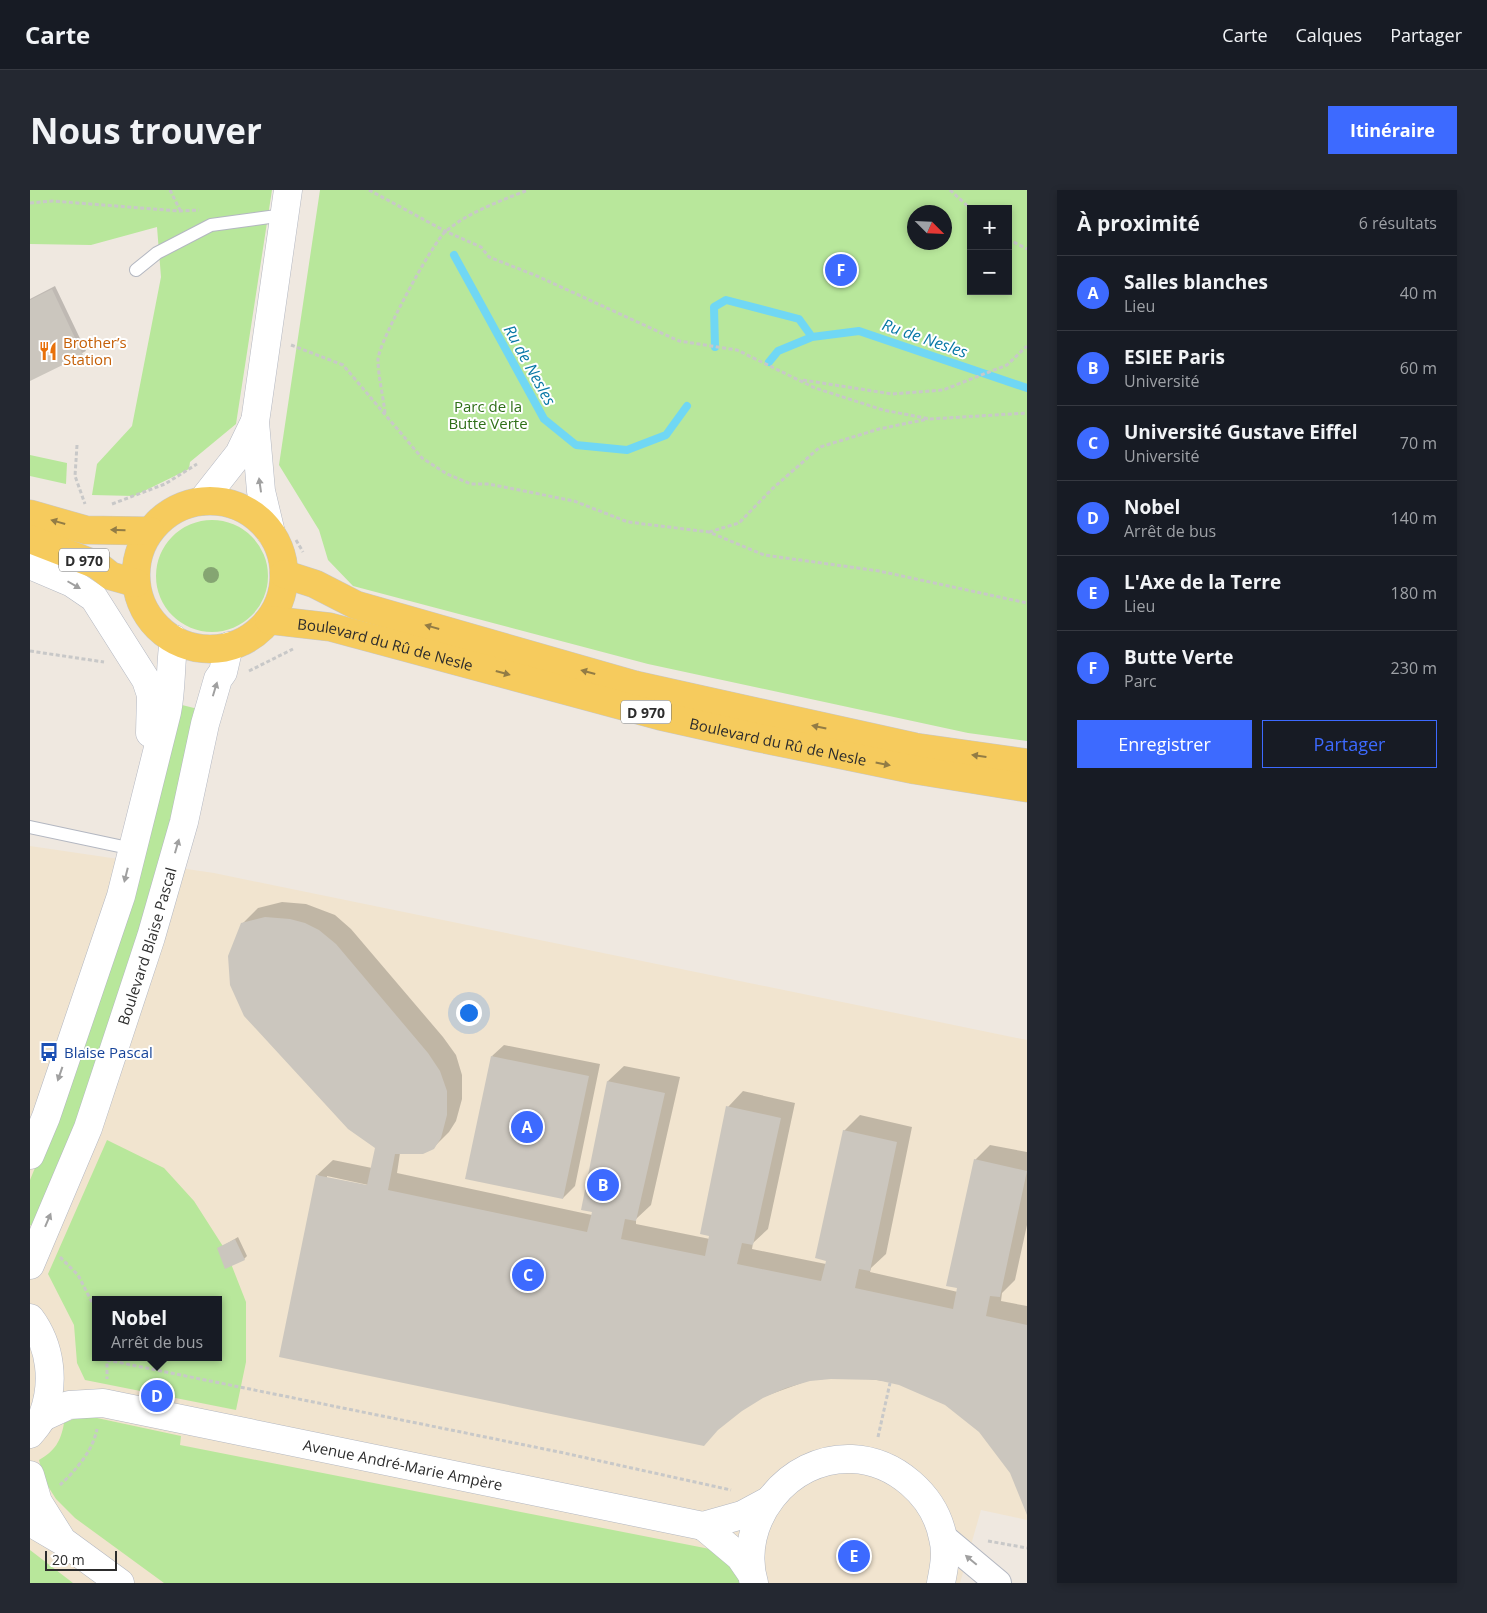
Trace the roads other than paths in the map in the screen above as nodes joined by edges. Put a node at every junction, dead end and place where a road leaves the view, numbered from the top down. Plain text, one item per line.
1 (286, 202) edge
2 (136, 270) dead end
3 (255, 422) junction
4 (202, 501) junction
5 (30, 514) edge
6 (150, 531) junction
7 (271, 533) junction
8 (30, 539) edge
9 (30, 565) edge
10 (284, 574) junction
11 (136, 583) junction
12 (269, 620) junction
13 (174, 639) junction
14 (229, 646) junction
15 (1027, 763) edge
16 (1027, 788) edge
17 (141, 818) junction
18 (30, 827) edge
19 (133, 849) junction
20 (30, 1155) edge
21 (30, 1265) edge
22 (30, 1318) edge
23 (50, 1370) junction
24 (103, 1403) junction
25 (36, 1426) edge
26 (30, 1475) edge
27 (768, 1501) junction
28 (30, 1522) edge
29 (703, 1526) junction
30 (943, 1537) junction
31 (64, 1542) junction
32 (753, 1578) edge
33 (120, 1583) edge
34 (941, 1583) edge
35 (998, 1583) edge

1 - 2 lane
1 - 3 street
3 - 4 street
7 -> 3 street
4 - 6 main road
4 - 7 main road
6 -> 5 main road, D 970
6 - 11 main road
7 - 10 main road
8 - 11 main road, D 970
9 -> 17 street
10 - 12 main road
15 -> 10 main road
11 - 13 main road
12 - 14 main road
12 -> 16 main road, Boulevard du Rû de Nesle / D 970
13 - 14 main road
13 - 17 street
21 -> 14 street, Boulevard Blaise Pascal
17 - 19 street
18 - 19 lane
19 -> 20 street
22 - 23 street
23 - 24 street, Avenue André-Marie Ampère
23 - 25 street
24 - 25 street, Avenue André-Marie Ampère
24 - 29 street, Avenue André-Marie Ampère
26 - 31 street
27 - 29 street, Avenue André-Marie Ampère
27 - 30 street
27 - 32 street
28 - 31 street
29 - 32 street, Avenue André-Marie Ampère
30 - 34 street
35 -> 30 street
31 - 33 street

